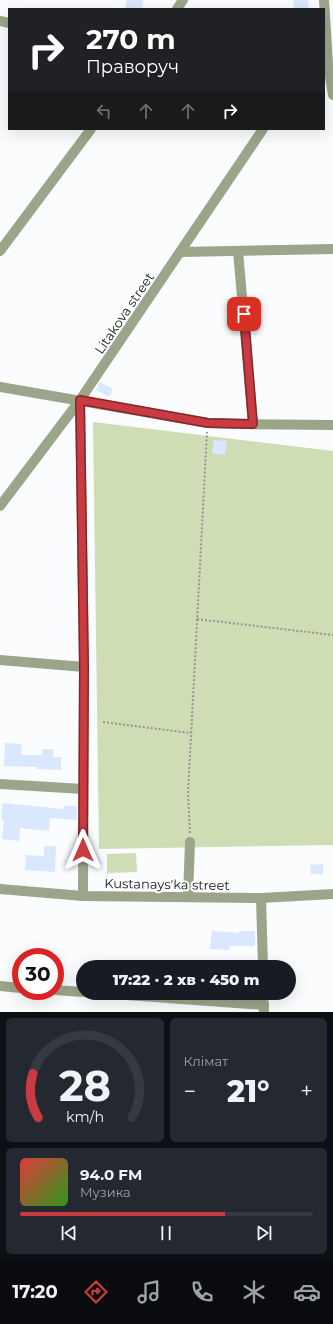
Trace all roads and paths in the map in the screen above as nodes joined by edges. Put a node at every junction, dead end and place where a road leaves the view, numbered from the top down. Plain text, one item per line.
1 (325, 22) edge
2 (327, 65) edge
3 (333, 95) edge
4 (90, 130) edge
5 (262, 130) edge
6 (333, 249) edge
7 (0, 251) edge
8 (238, 251) junction
9 (181, 252) junction
10 (0, 387) edge
11 (80, 400) junction
12 (208, 423) junction
13 (253, 424) junction
14 (333, 425) edge
15 (0, 506) edge
16 (197, 619) junction
17 (333, 635) edge
18 (0, 660) edge
19 (84, 667) junction
20 (103, 722) dead end
21 (191, 733) junction
22 (0, 784) edge
23 (83, 789) junction
24 (190, 842) joint
25 (0, 889) edge
26 (333, 894) edge
27 (83, 896) junction
28 (188, 897) junction
29 (262, 898) junction
30 (263, 960) edge
31 (0, 986) edge
32 (12, 987) edge
33 (64, 991) edge
34 (76, 992) edge
35 (176, 1000) edge
36 (264, 1008) edge

1 - 2 street
2 - 3 street
4 - 7 street
5 - 9 street, Litakova street
6 - 8 street
8 - 9 street
8 - 13 street
9 - 11 street, Litakova street
10 - 11 street
11 - 12 street
11 - 15 street, Litakova street
11 - 19 street
12 - 13 street
12 - 16 path
13 - 14 street
16 - 17 path
16 - 21 path
18 - 19 street
19 - 23 street
20 - 21 path
21 - 24 path
22 - 23 street
23 - 27 street
24 - 28 street
25 - 27 street, Kustanays'ka street
26 - 29 street, Kustanays'ka street
27 - 28 street, Kustanays'ka street
28 - 29 street, Kustanays'ka street
29 - 30 street
31 - 32 street
33 - 34 street
35 - 36 street

